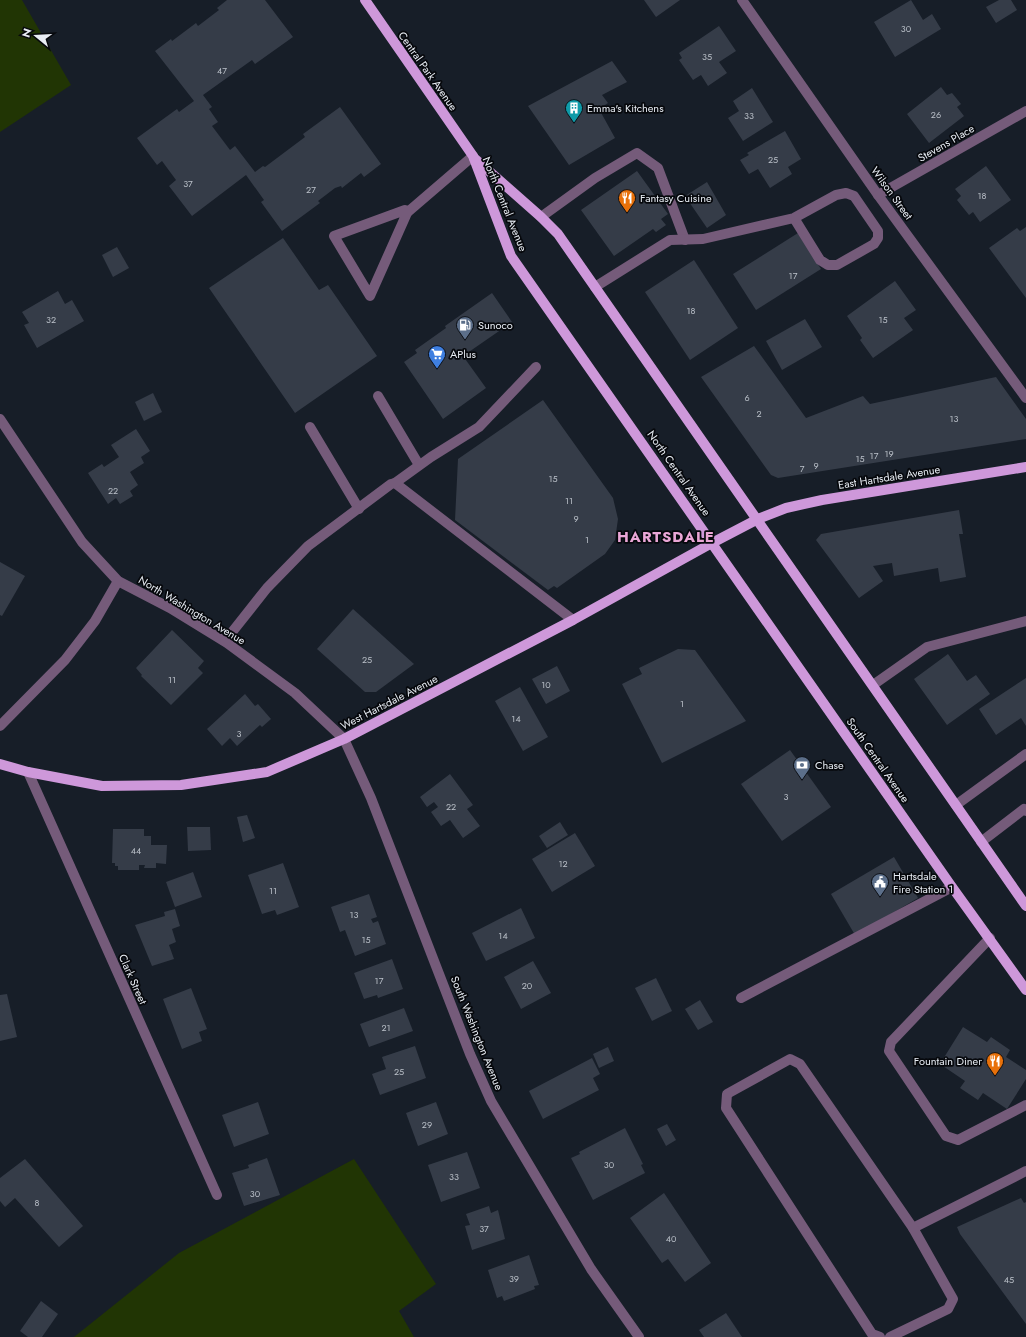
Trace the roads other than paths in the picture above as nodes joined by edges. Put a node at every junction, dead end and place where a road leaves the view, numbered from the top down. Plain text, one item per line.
1 (365, 0) edge
2 (742, 0) edge
3 (1026, 111) edge
4 (473, 156) junction
5 (878, 195) junction
6 (409, 211) junction
7 (541, 217) junction
8 (794, 218) junction
9 (685, 240) junction
10 (595, 286) junction
11 (536, 366) dead end
12 (378, 396) dead end
13 (1026, 398) edge
14 (0, 419) edge
15 (310, 426) dead end
16 (419, 465) junction
17 (1026, 467) edge
18 (395, 483) junction
19 (358, 509) junction
20 (758, 519) junction
21 (712, 543) junction
22 (118, 581) junction
23 (573, 620) junction
24 (1026, 621) edge
25 (225, 641) junction
26 (872, 685) junction
27 (0, 726) edge
28 (344, 739) junction
29 (1026, 754) edge
30 (0, 764) edge
31 (28, 772) junction
32 (956, 804) junction
33 (1026, 811) edge
34 (981, 842) junction
35 (952, 887) junction
36 (1026, 906) edge
37 (990, 938) junction
38 (1026, 990) edge
39 (741, 998) dead end
40 (1026, 1105) edge
41 (1026, 1172) edge
42 (218, 1196) dead end
43 (913, 1228) junction
44 (639, 1337) edge
45 (880, 1337) edge
46 (890, 1337) edge

1 - 4 main road, Central Park Avenue
2 - 5 street, Wilson Street
3 - 5 street, Stevens Place
4 - 6 street
4 - 7 main road, North Central Avenue
4 - 21 main road, North Central Avenue
5 - 13 street, Wilson Street
6 - 6 street
7 - 9 street
7 - 10 main road, North Central Avenue
8 - 8 street
8 - 9 street
9 - 10 street
10 - 20 main road, North Central Avenue
11 - 16 street
12 - 16 street
14 - 22 street, North Washington Avenue
15 - 19 street
16 - 18 street
17 - 20 main road, East Hartsdale Avenue
18 - 19 street
18 - 23 street
19 - 25 street
20 - 21 main road, West Hartsdale Avenue
20 - 26 main road
21 - 23 main road, West Hartsdale Avenue
21 - 35 main road, South Central Avenue
22 - 25 street, North Washington Avenue
22 - 27 street
23 - 28 main road, West Hartsdale Avenue
24 - 26 street
25 - 28 street, North Washington Avenue
26 - 32 main road
28 - 31 main road, West Hartsdale Avenue
28 - 44 street, South Washington Avenue
29 - 32 street
30 - 31 main road, West Hartsdale Avenue
31 - 42 street, Clark Street
32 - 34 main road
33 - 34 street
34 - 36 main road
35 - 37 main road, South Central Avenue
35 - 39 street
37 - 38 main road, South Central Avenue
37 - 40 street
41 - 43 street
43 - 45 street
43 - 46 street

